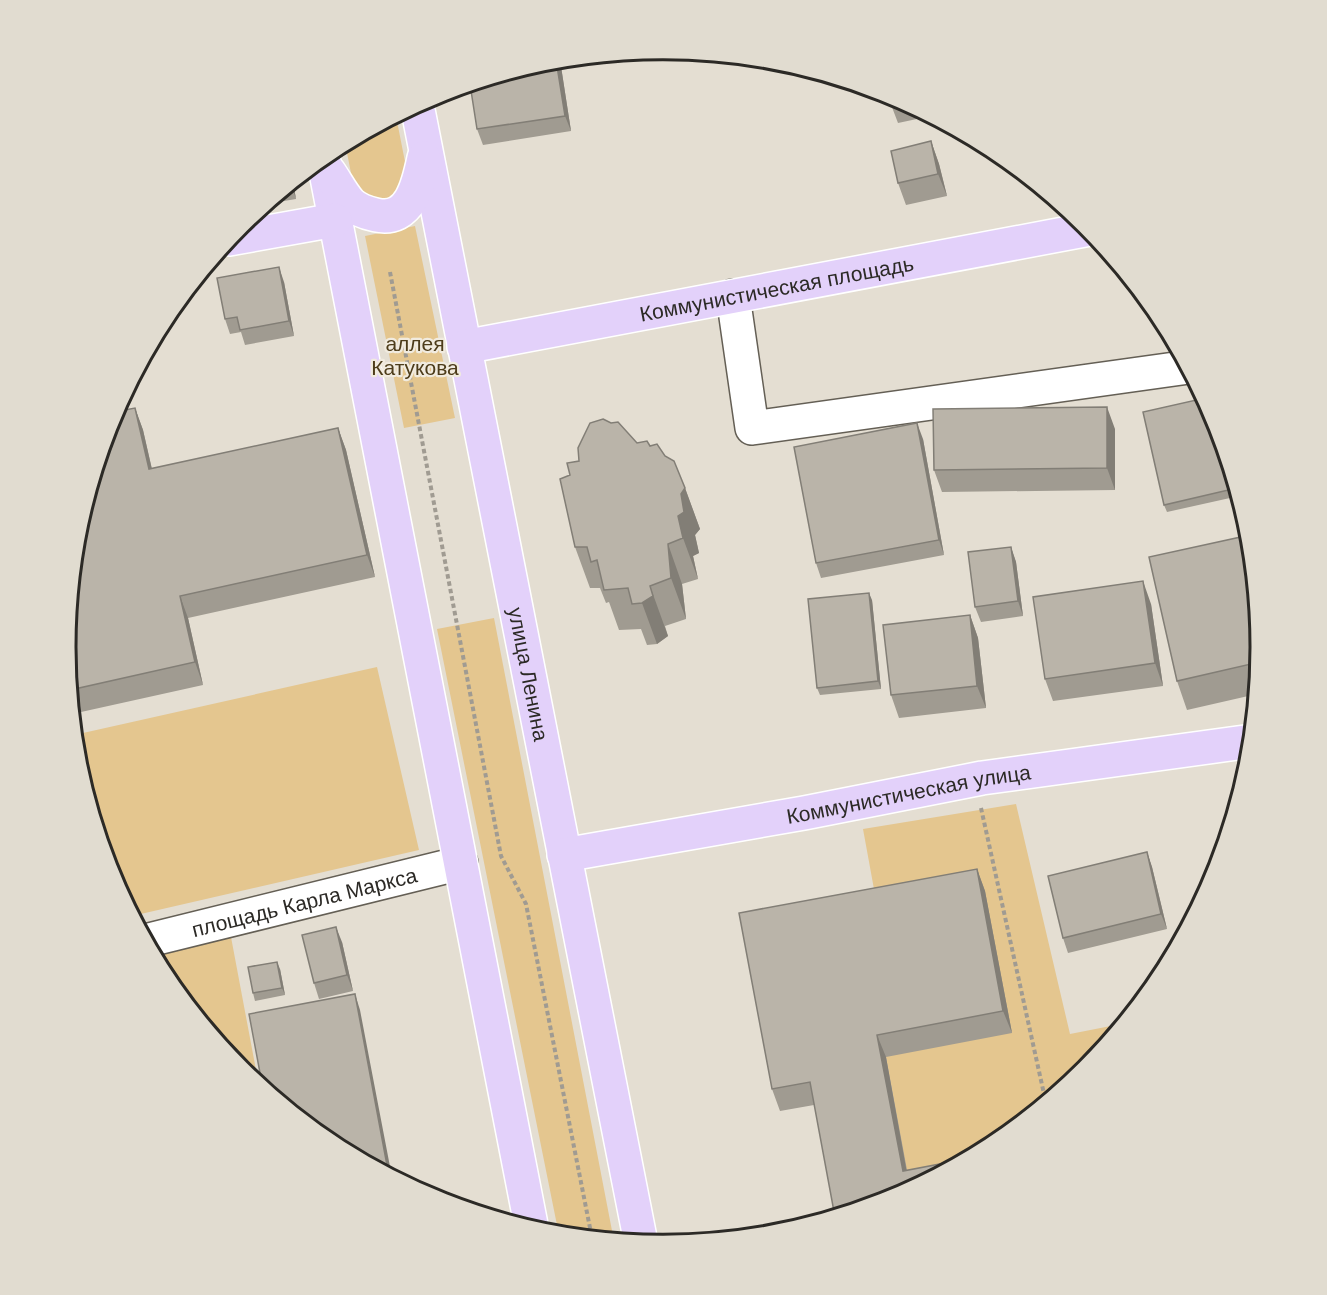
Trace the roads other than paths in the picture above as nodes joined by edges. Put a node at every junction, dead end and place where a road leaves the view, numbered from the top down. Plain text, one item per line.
1 (419, 114) edge
2 (425, 150) junction
3 (327, 166) edge
4 (324, 168) edge
5 (335, 220) junction
6 (1078, 231) edge
7 (244, 236) edge
8 (733, 296) junction
9 (464, 347) junction
10 (1180, 368) edge
11 (1243, 742) edge
12 (564, 855) junction
13 (461, 863) junction
14 (153, 938) edge
15 (530, 1219) edge
16 (638, 1234) edge

1 - 2 main road, улица Ленина
2 - 3 main road
2 - 9 main road, улица Ленина
4 - 5 main road
5 - 7 main road
5 - 13 main road
6 - 8 main road, Коммунистическая площадь
8 - 9 main road, Коммунистическая площадь
8 - 10 street
9 - 12 main road, улица Ленина
11 - 12 main road, Коммунистическая улица
12 - 16 main road, улица Ленина
13 - 14 street, площадь Карла Маркса
13 - 15 main road

